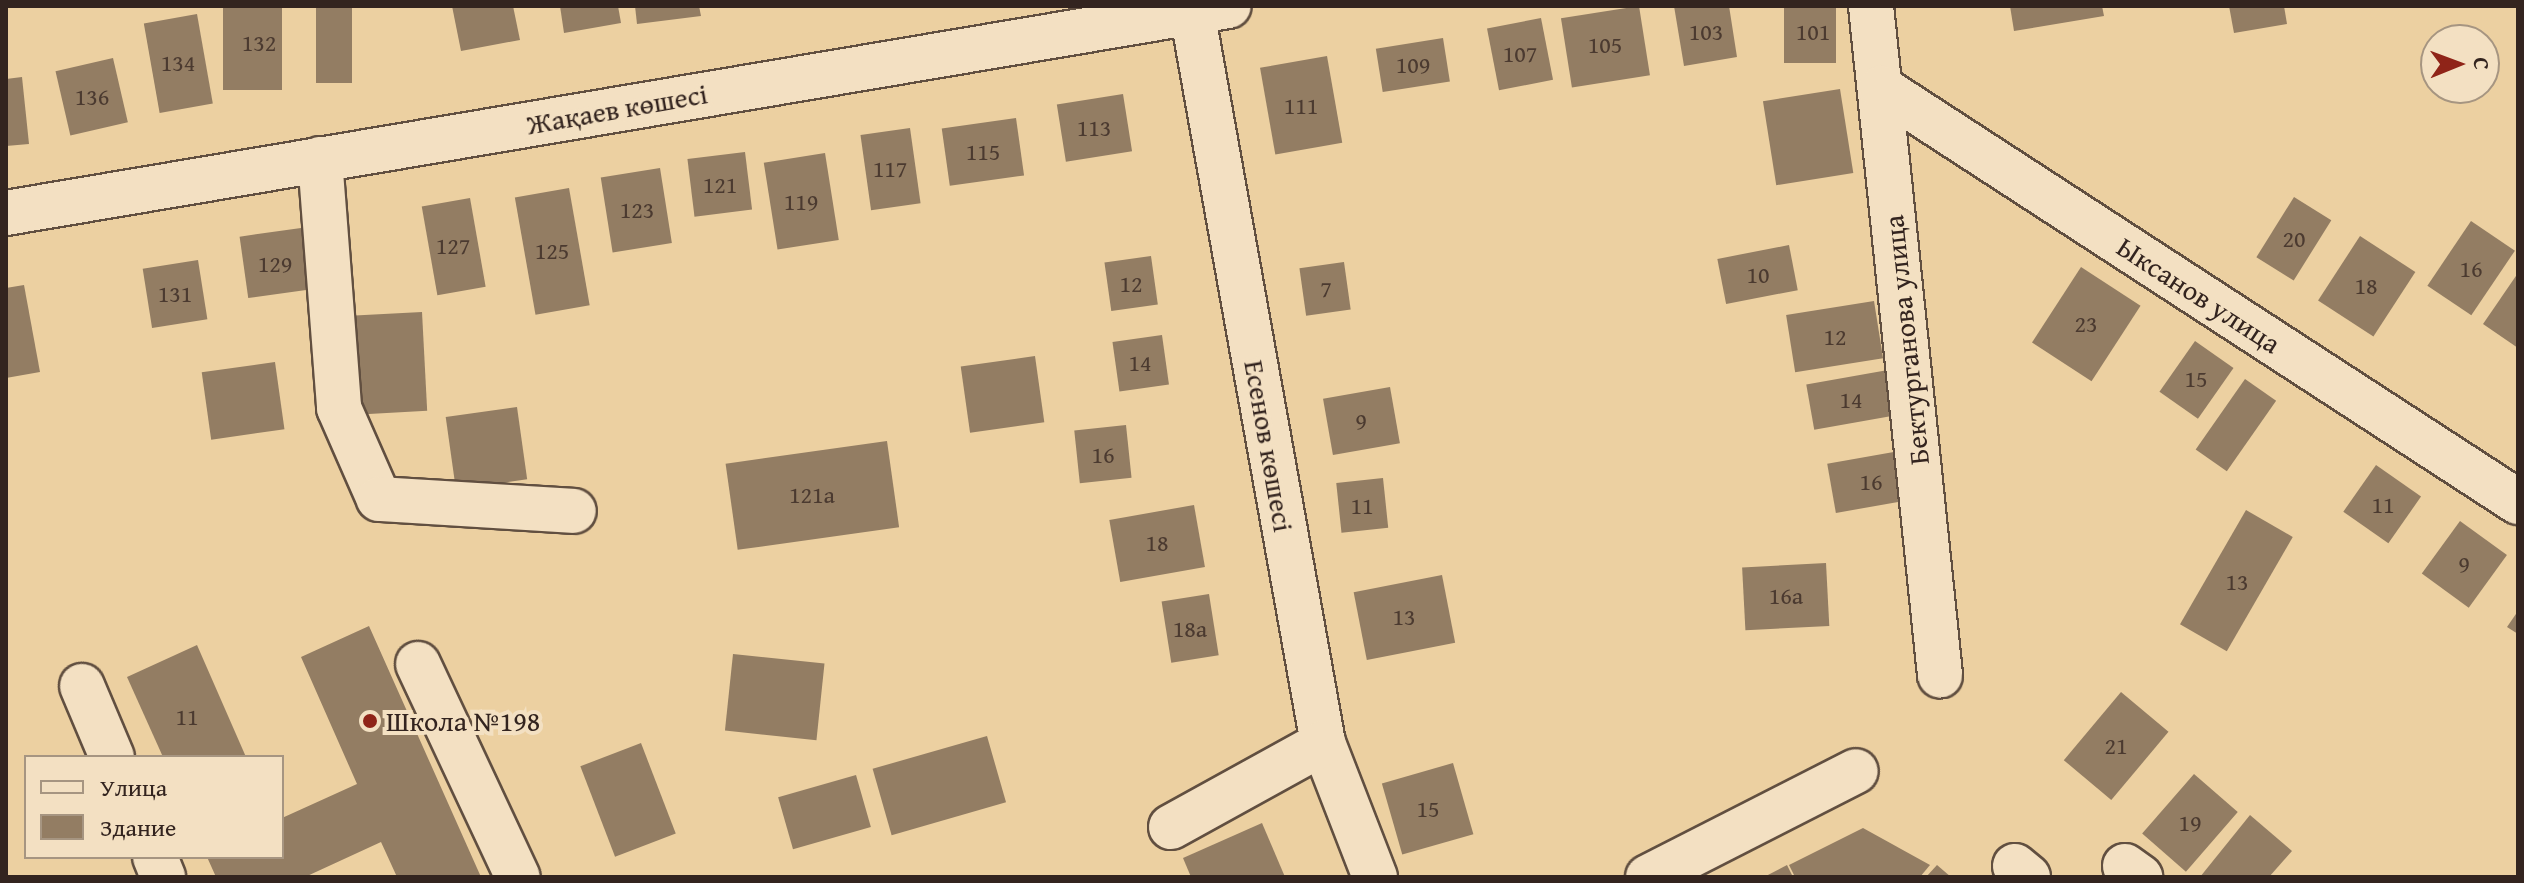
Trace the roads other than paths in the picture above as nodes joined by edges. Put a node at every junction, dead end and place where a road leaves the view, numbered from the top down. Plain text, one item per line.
1 (1871, 6) edge
2 (1204, 8) edge
3 (1881, 88) junction
4 (320, 159) junction
5 (6, 213) edge
6 (2518, 502) edge
7 (574, 511) dead end
8 (418, 664) dead end
9 (1940, 675) dead end
10 (82, 686) dead end
11 (1323, 743) junction
12 (111, 755) edge
13 (1856, 771) dead end
14 (1171, 827) dead end
15 (518, 877) edge
16 (1375, 877) edge
17 (1648, 877) edge

1 - 3 street, Бектурганова улица
2 - 4 street, Жақаев көшесі
2 - 11 street, Есенов көшесі
3 - 6 street, Ыксанов улица
3 - 9 street, Бектурганова улица
4 - 5 street, Жақаев көшесі
4 - 7 street
8 - 15 street
10 - 12 street
11 - 14 street
11 - 16 street, Есенов көшесі
13 - 17 street

